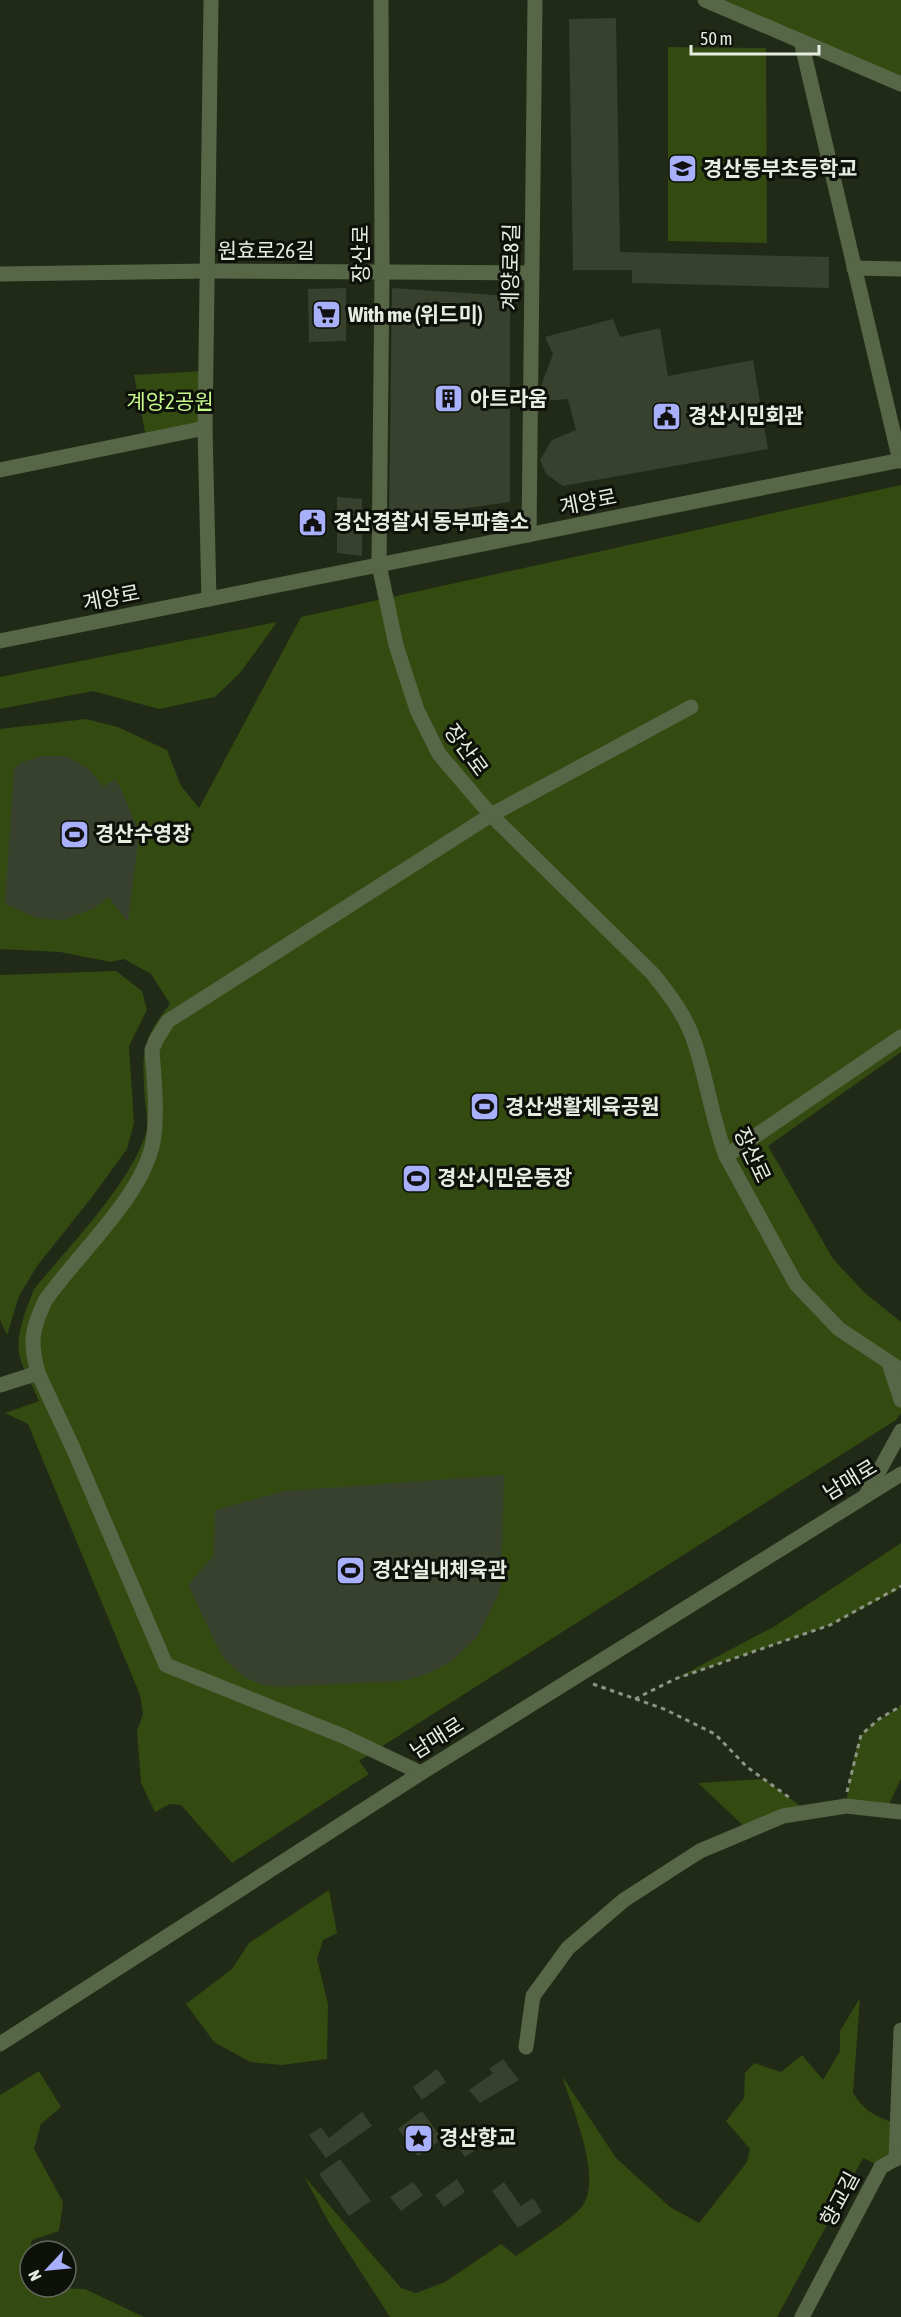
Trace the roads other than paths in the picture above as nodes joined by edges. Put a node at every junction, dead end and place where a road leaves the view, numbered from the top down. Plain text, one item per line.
1 (211, 0) edge
2 (381, 0) edge
3 (535, 0) edge
4 (705, 0) edge
5 (801, 41) junction
6 (901, 84) edge
7 (854, 268) junction
8 (901, 269) edge
9 (209, 271) junction
10 (382, 272) junction
11 (531, 273) junction
12 (0, 274) edge
13 (205, 428) junction
14 (900, 461) edge
15 (0, 470) edge
16 (529, 535) junction
17 (379, 565) junction
18 (209, 599) junction
19 (0, 641) edge
20 (691, 707) dead end
21 (491, 815) junction
22 (901, 1037) edge
23 (726, 1156) junction
24 (895, 1366) edge
25 (38, 1373) junction
26 (0, 1385) edge
27 (901, 1400) edge
28 (901, 1431) edge
29 (901, 1474) edge
30 (867, 1493) junction
31 (421, 1773) junction
32 (901, 1812) edge
33 (901, 2030) edge
34 (0, 2044) edge
35 (526, 2047) dead end
36 (899, 2158) edge
37 (802, 2317) edge

1 - 9 street
2 - 10 street, 장산로
3 - 11 street, 계양로8길
4 - 5 street
5 - 6 street
5 - 7 street
7 - 8 street
7 - 14 street
9 - 10 street, 원효로26길
9 - 12 street, 원효로26길
9 - 13 street
10 - 11 street, 원효로26길
10 - 17 street, 장산로
11 - 16 street, 계양로8길
13 - 15 street
13 - 18 street
14 - 16 street, 계양로
16 - 17 street, 계양로
17 - 18 street, 계양로
17 - 21 street, 장산로
18 - 19 street, 계양로
20 - 21 street
21 - 23 street, 장산로
21 - 25 street
22 - 23 street
23 - 24 street, 장산로
24 - 27 street
25 - 26 street
25 - 31 street
28 - 30 street
29 - 30 street, 남매로
30 - 31 street, 남매로
31 - 34 street, 남매로
32 - 35 street
33 - 36 street, 향교길
36 - 37 street, 향교길

